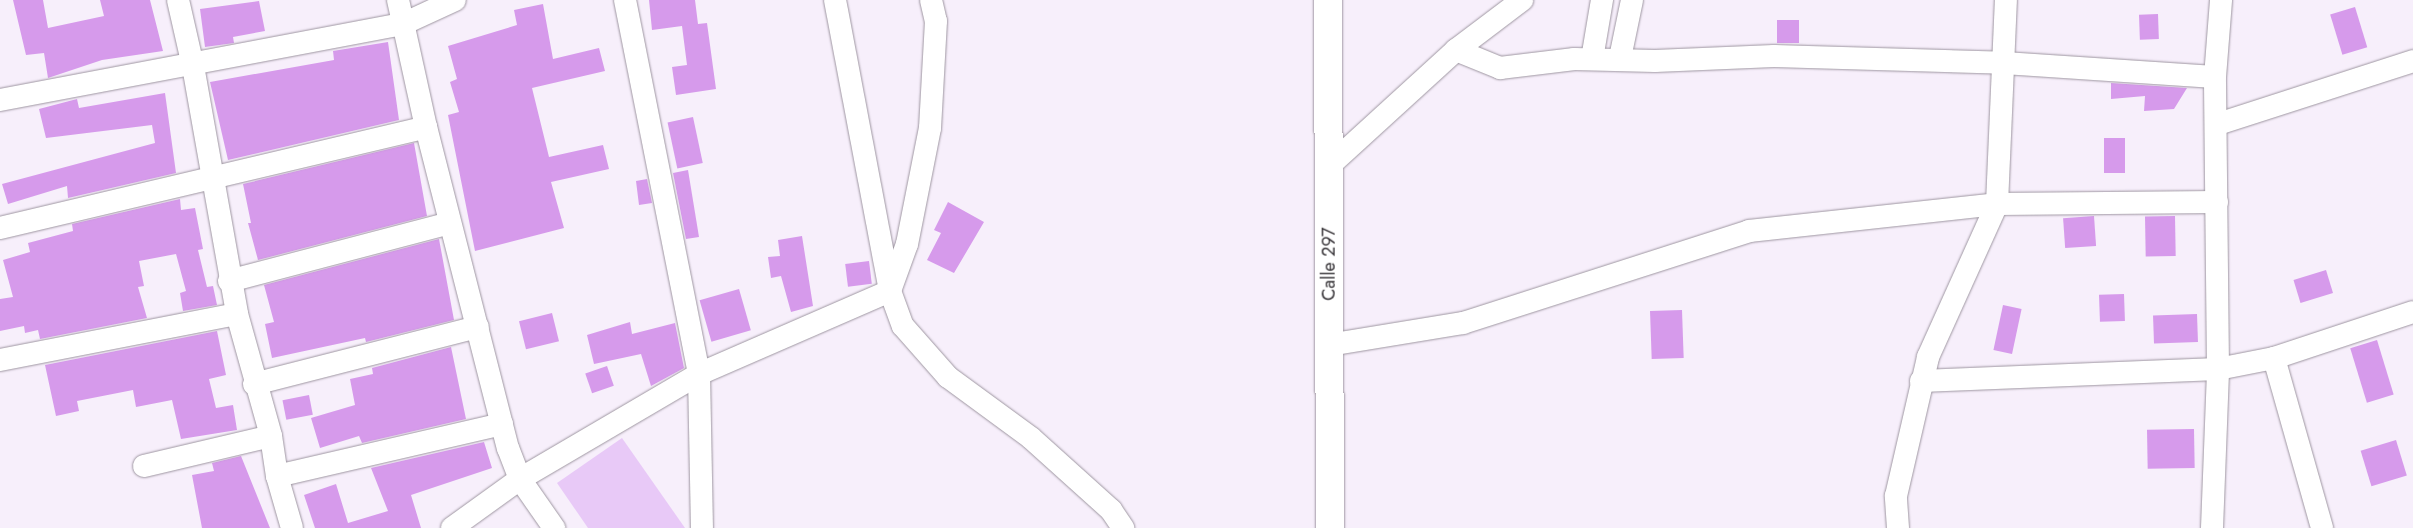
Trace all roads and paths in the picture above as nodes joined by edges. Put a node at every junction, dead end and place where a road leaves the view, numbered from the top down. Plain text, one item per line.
1 (178, 0) edge
2 (398, 0) edge
3 (455, 0) edge
4 (626, 0) edge
5 (835, 0) edge
6 (931, 0) edge
7 (1328, 0) edge
8 (1522, 0) edge
9 (1602, 0) edge
10 (1632, 0) edge
11 (2006, 0) edge
12 (2221, 0) edge
13 (403, 24) junction
14 (1456, 50) junction
15 (1620, 58) junction
16 (1592, 59) junction
17 (2413, 61) edge
18 (2004, 63) junction
19 (193, 66) junction
20 (2215, 77) junction
21 (0, 100) edge
22 (2218, 124) junction
23 (426, 127) junction
24 (1329, 166) junction
25 (214, 179) junction
26 (2217, 202) junction
27 (1997, 204) junction
28 (450, 222) junction
29 (0, 228) edge
30 (229, 281) junction
31 (890, 291) junction
32 (2413, 312) edge
33 (236, 314) junction
34 (478, 327) junction
35 (1328, 345) junction
36 (2274, 358) junction
37 (0, 360) edge
38 (2218, 369) junction
39 (699, 374) junction
40 (1921, 381) junction
41 (254, 384) junction
42 (502, 424) junction
43 (272, 436) junction
44 (144, 466) dead end
45 (277, 476) junction
46 (520, 479) junction
47 (292, 528) edge
48 (452, 528) edge
49 (554, 528) edge
50 (702, 528) edge
51 (1123, 528) edge
52 (1330, 528) edge
53 (1898, 528) edge
54 (2212, 528) edge
55 (2322, 528) edge

1 - 19 street
2 - 13 street
3 - 13 street
4 - 39 street
5 - 31 street
6 - 31 street
7 - 24 street, Calle 297
8 - 14 street
9 - 16 street
10 - 15 street
11 - 18 street
12 - 20 street
13 - 19 street
13 - 23 street
14 - 16 street
14 - 24 street
15 - 16 street
15 - 18 street
17 - 22 street
18 - 20 street
18 - 27 street
19 - 21 street
19 - 25 street
20 - 22 street
22 - 26 street
23 - 25 street
23 - 28 street
24 - 35 street, Calle 297
25 - 29 street
25 - 30 street
26 - 27 street
26 - 38 street
27 - 35 street
27 - 40 street
28 - 30 street
28 - 34 street
30 - 33 street
31 - 39 street
31 - 51 street
32 - 36 street
33 - 37 street
33 - 41 street
34 - 41 street
34 - 42 street
35 - 52 street, Calle 297
36 - 38 street
36 - 55 street
38 - 40 street
38 - 54 street
39 - 46 street
39 - 50 street
40 - 53 street
41 - 43 street
42 - 45 street
42 - 46 street
43 - 44 street
43 - 45 street
45 - 47 street
46 - 48 street
46 - 49 street

